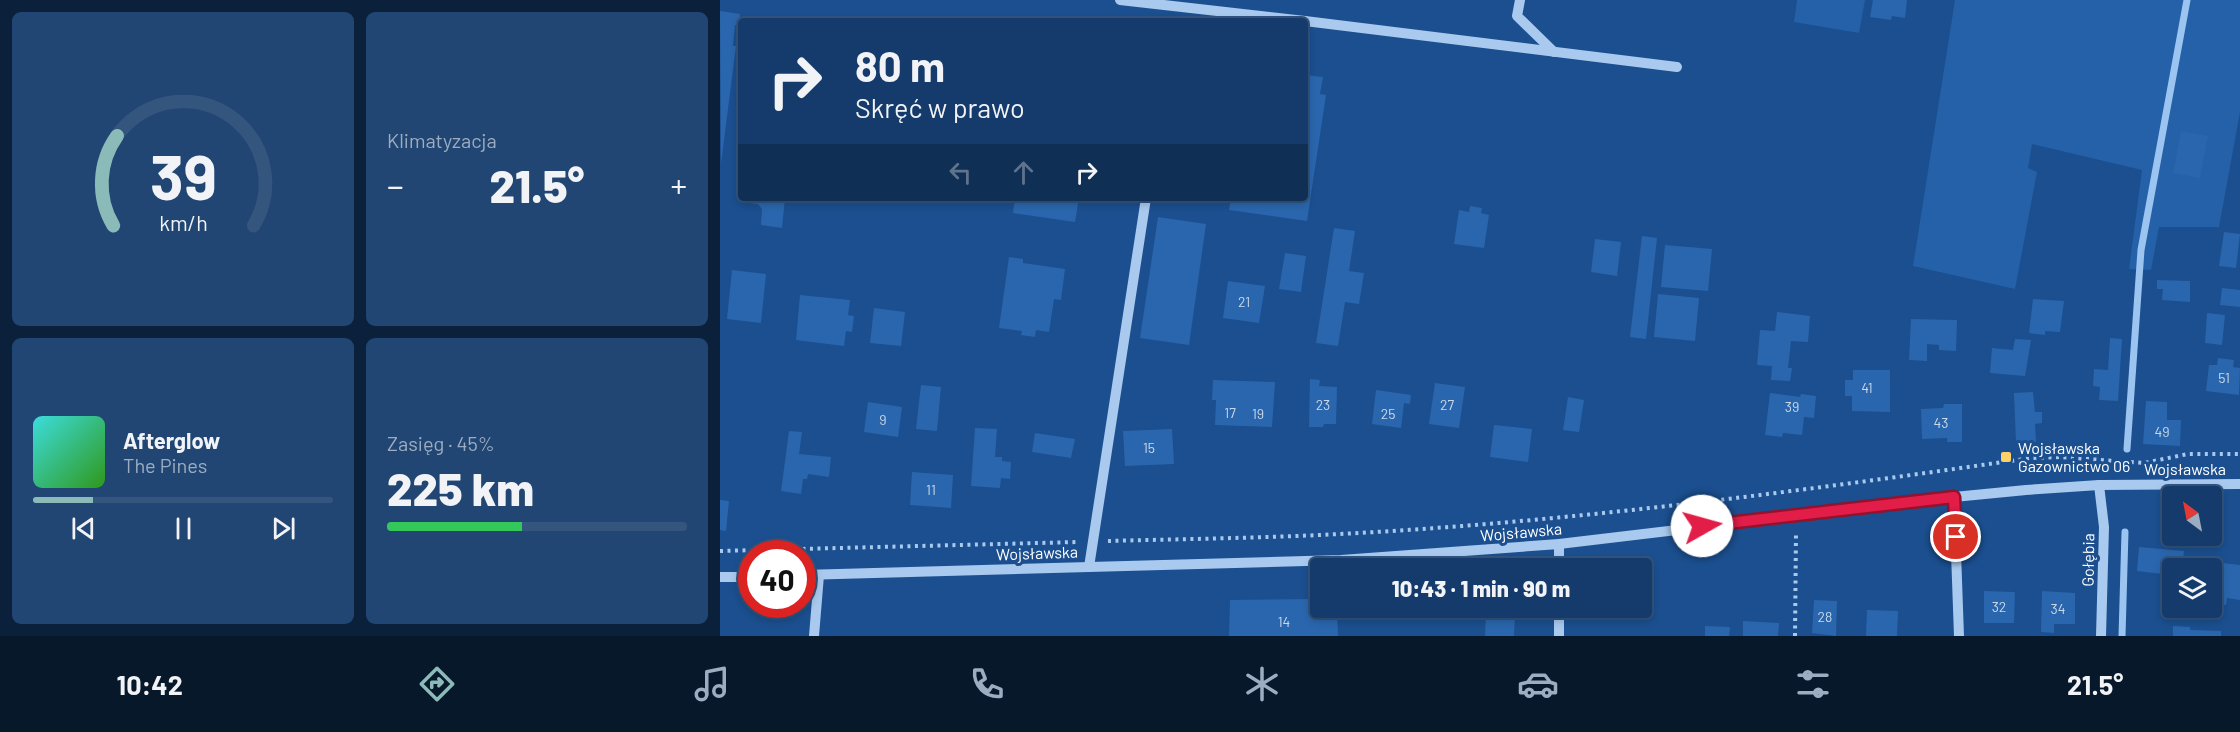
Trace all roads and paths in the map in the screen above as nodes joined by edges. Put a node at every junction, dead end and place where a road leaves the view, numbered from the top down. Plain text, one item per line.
1 (1120, 0) edge
2 (1520, 0) edge
3 (1279, 18) edge
4 (1308, 21) edge
5 (1555, 52) junction
6 (1677, 67) dead end
7 (1146, 201) edge
8 (2240, 454) edge
9 (2240, 484) edge
10 (2099, 485) junction
11 (1954, 497) junction
12 (1797, 515) junction
13 (1093, 542) junction
14 (1559, 544) junction
15 (720, 551) edge
16 (1559, 558) edge
17 (1089, 567) junction
18 (819, 575) joint
19 (720, 577) edge
20 (738, 577) edge
21 (1559, 618) edge
22 (814, 636) edge
23 (1559, 636) edge
24 (1796, 636) edge
25 (1959, 636) edge
26 (2101, 636) edge

1 - 3 street
2 - 5 street
4 - 5 street
5 - 6 street
7 - 13 street
8 - 13 path
9 - 10 street, Wojsławska
10 - 11 street, Wojsławska
10 - 26 street, Gołębia
11 - 12 street, Wojsławska
11 - 25 street
12 - 14 street, Wojsławska
12 - 24 path
13 - 15 path
13 - 17 street
14 - 16 street
14 - 17 street, Wojsławska
17 - 18 street, Wojsławska
18 - 22 street
19 - 20 street
21 - 23 street

